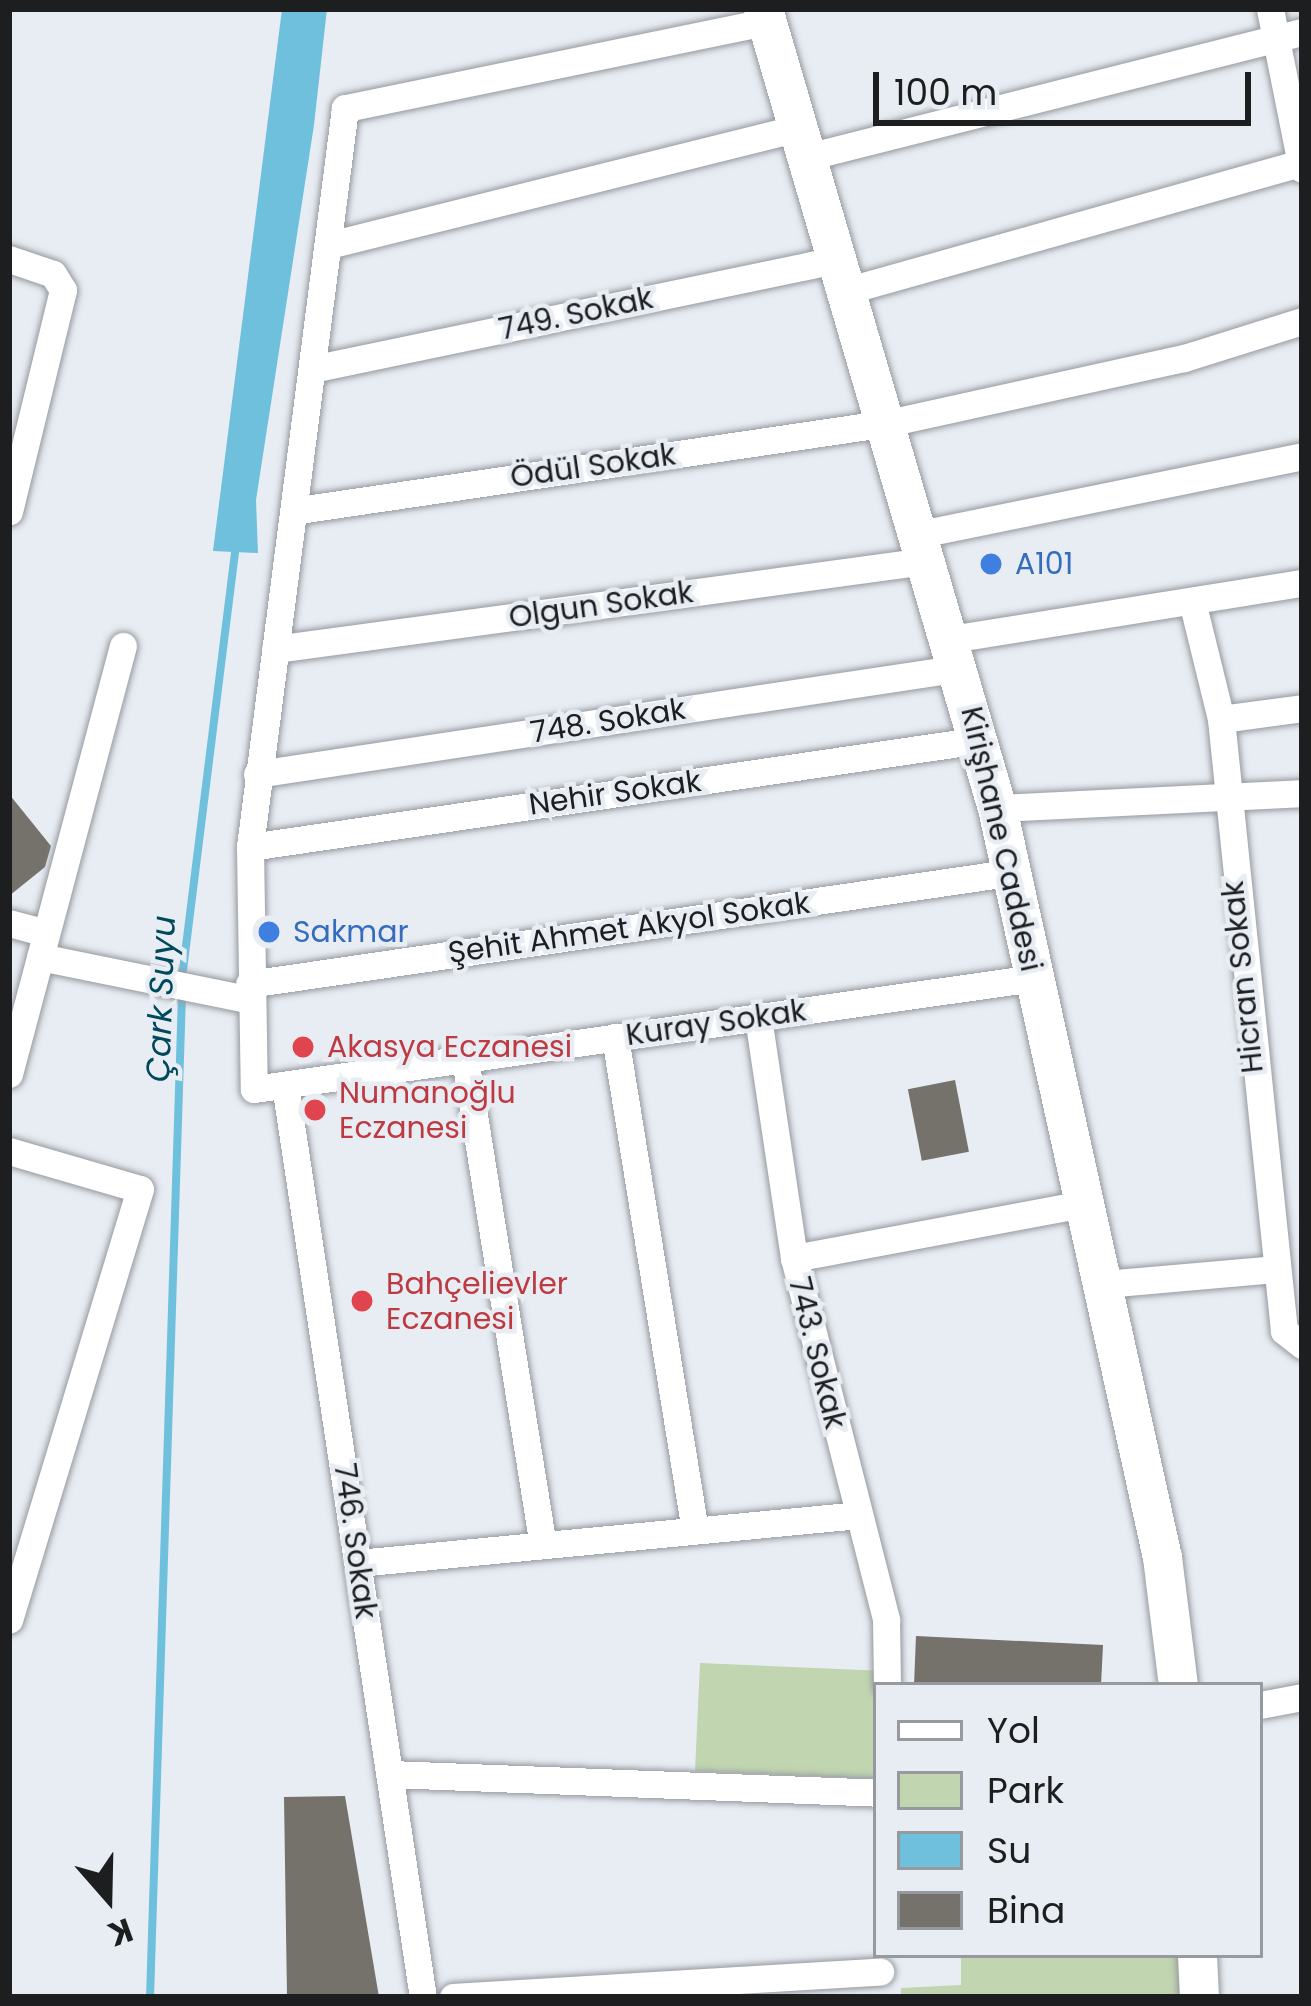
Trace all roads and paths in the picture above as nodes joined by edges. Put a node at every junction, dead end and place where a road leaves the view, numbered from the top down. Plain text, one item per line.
1 (1270, 9) edge
2 (764, 16) edge
3 (1289, 36) edge
4 (803, 143) junction
5 (1302, 165) edge
6 (329, 244) junction
7 (9, 259) edge
8 (844, 274) junction
9 (1302, 321) edge
10 (312, 369) junction
11 (888, 422) junction
12 (1302, 456) edge
13 (299, 510) junction
14 (9, 512) edge
15 (923, 548) junction
16 (1302, 583) edge
17 (1192, 601) junction
18 (123, 646) dead end
19 (275, 649) junction
20 (956, 654) junction
21 (1302, 708) edge
22 (1221, 719) junction
23 (980, 740) junction
24 (256, 774) junction
25 (1302, 793) edge
26 (1224, 796) junction
27 (997, 808) junction
28 (250, 847) junction
29 (1008, 873) junction
30 (9, 923) edge
31 (43, 945) junction
32 (1034, 977) junction
33 (242, 993) junction
34 (758, 1017) junction
35 (615, 1037) junction
36 (465, 1059) junction
37 (9, 1074) edge
38 (286, 1084) junction
39 (9, 1151) edge
40 (1087, 1203) junction
41 (794, 1258) junction
42 (1275, 1269) junction
43 (1104, 1283) junction
44 (1302, 1345) edge
45 (859, 1515) junction
46 (695, 1531) junction
47 (543, 1545) junction
48 (358, 1563) junction
49 (9, 1621) edge
50 (887, 1682) edge
51 (1178, 1682) edge
52 (1302, 1697) edge
53 (1263, 1704) edge
54 (390, 1774) junction
55 (873, 1793) edge
56 (1197, 1958) edge
57 (880, 1975) edge
58 (423, 1997) edge
59 (453, 1997) edge
60 (1199, 1997) edge

1 - 3 street
2 - 4 street, Kirişhane Caddesi
2 - 6 street
3 - 4 street
3 - 5 street
4 - 6 street
4 - 8 street, Kirişhane Caddesi
5 - 8 street, 749. Sokak
6 - 10 street
7 - 14 street
8 - 10 street, 749. Sokak
8 - 11 street, Kirişhane Caddesi
9 - 11 street, Ödül Sokak
10 - 13 street
11 - 13 street, Ödül Sokak
11 - 15 street, Kirişhane Caddesi
12 - 15 street, Olgun Sokak
13 - 19 street
15 - 19 street, Olgun Sokak
15 - 20 street, Kirişhane Caddesi
16 - 17 street, 748. Sokak
17 - 20 street, 748. Sokak
17 - 22 street, Hicran Sokak
18 - 31 street
19 - 24 street
20 - 23 street, Kirişhane Caddesi
20 - 24 street, 748. Sokak
21 - 22 street
22 - 26 street, Hicran Sokak
23 - 27 street, Kirişhane Caddesi
23 - 28 street, Nehir Sokak
24 - 28 street
25 - 26 street
26 - 27 street
26 - 42 street, Hicran Sokak
27 - 29 street, Kirişhane Caddesi
28 - 33 street
29 - 32 street, Kirişhane Caddesi
29 - 33 street, Şehit Ahmet Akyol Sokak
30 - 31 street, Şehit Ahmet Akyol Sokak
31 - 33 street, Şehit Ahmet Akyol Sokak
31 - 37 street
32 - 34 street, Kuray Sokak
32 - 40 street, Kirişhane Caddesi
33 - 38 street, Kuray Sokak
34 - 35 street, Kuray Sokak
34 - 41 street, 743. Sokak
35 - 36 street, Kuray Sokak
35 - 46 street
36 - 38 street, Kuray Sokak
36 - 47 street
38 - 48 street, 746. Sokak
39 - 49 street
40 - 41 street
40 - 43 street, Kirişhane Caddesi
41 - 45 street, 743. Sokak
42 - 43 street
42 - 44 street, Hicran Sokak
43 - 51 street, Kirişhane Caddesi
45 - 46 street
45 - 50 street, 743. Sokak
46 - 47 street
47 - 48 street
48 - 54 street, 746. Sokak
52 - 53 street
54 - 55 street
54 - 58 street, 746. Sokak
56 - 60 street
57 - 59 street

